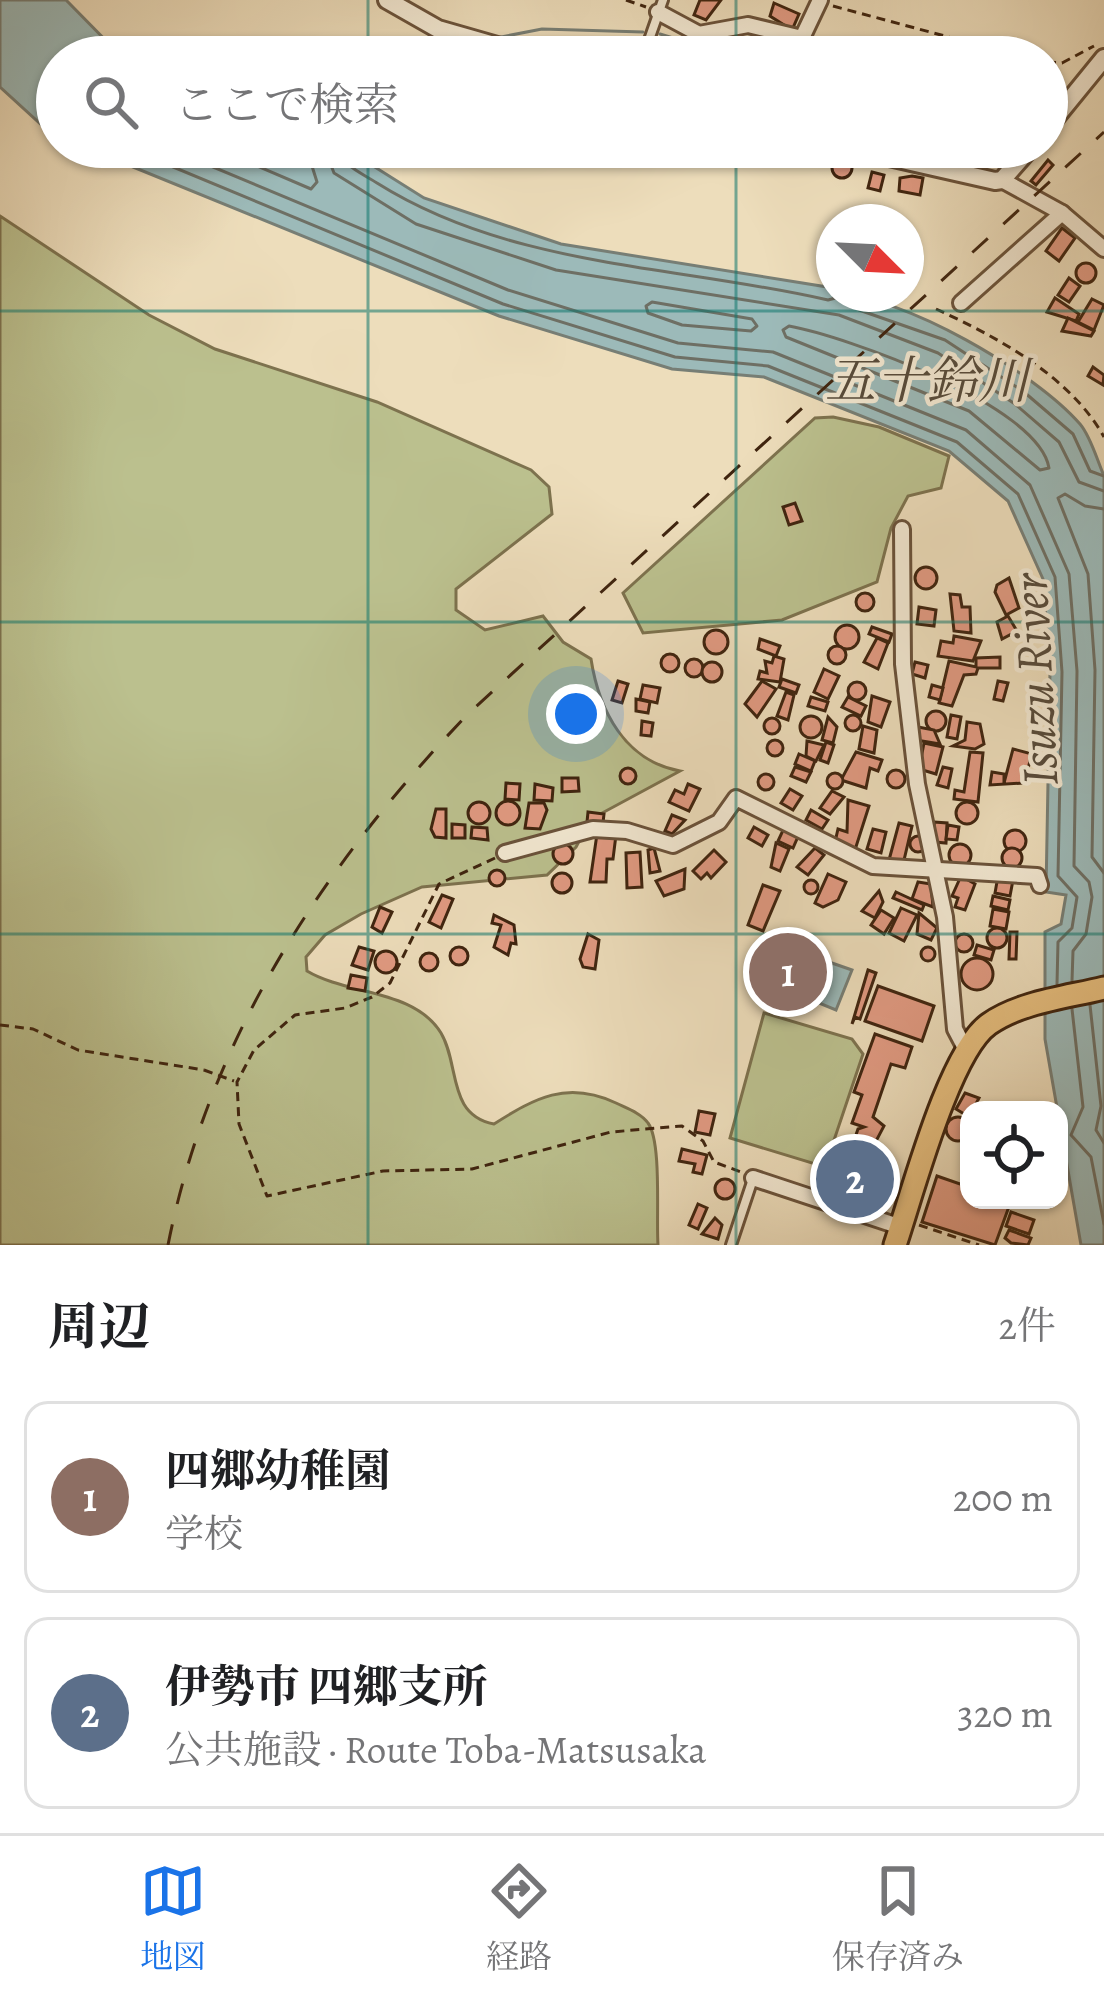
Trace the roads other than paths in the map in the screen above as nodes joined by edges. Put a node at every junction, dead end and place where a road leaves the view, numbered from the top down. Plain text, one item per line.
1 (387, 0) edge
2 (819, 1) edge
3 (661, 6) edge
4 (463, 36) edge
5 (650, 36) edge
6 (794, 36) edge
7 (803, 36) edge
8 (1104, 58) edge
9 (1068, 102) edge
10 (924, 168) edge
11 (1013, 168) edge
12 (1002, 180) junction
13 (1061, 213) junction
14 (1085, 232) junction
15 (1104, 235) edge
16 (1104, 250) edge
17 (962, 304) dead end
18 (902, 529) dead end
19 (505, 854) road end
20 (937, 867) junction
21 (1040, 885) dead end
22 (1104, 988) edge
23 (966, 1050) junction
24 (754, 1178) joint
25 (900, 1231) edge
26 (730, 1245) edge

1 - 4 street
2 - 7 street
3 - 5 lane
3 - 6 street
8 - 9 street
10 - 12 street
11 - 12 street
12 - 13 street
13 - 14 street
13 - 17 street
14 - 15 street
14 - 16 street
18 - 20 street
19 - 20 street
20 - 21 street
20 - 23 street
22 - 23 main road
23 - 25 main road
24 - 25 street
24 - 26 lane

